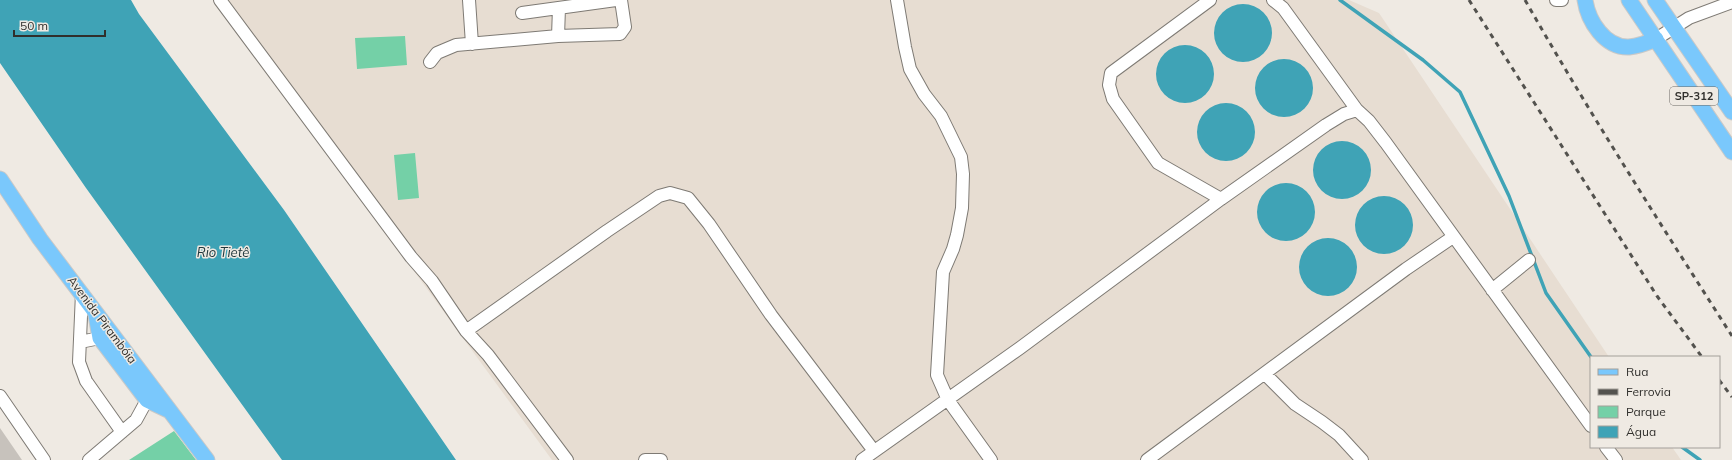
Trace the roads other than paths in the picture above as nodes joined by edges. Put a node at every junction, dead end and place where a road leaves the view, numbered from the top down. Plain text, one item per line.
1 (220, 0) edge
2 (469, 0) edge
3 (616, 0) edge
4 (621, 0) edge
5 (897, 0) edge
6 (1210, 0) edge
7 (1273, 0) edge
8 (1556, 0) edge
9 (1562, 0) edge
10 (1585, 0) edge
11 (1628, 0) edge
12 (1655, 0) edge
13 (1732, 2) edge
14 (559, 8) junction
15 (522, 13) dead end
16 (1675, 27) junction
17 (558, 36) junction
18 (1656, 39) junction
19 (472, 44) junction
20 (430, 62) dead end
21 (1357, 110) junction
22 (1732, 112) edge
23 (1732, 152) edge
24 (0, 179) edge
25 (1221, 200) junction
26 (1453, 237) junction
27 (1529, 260) dead end
28 (1492, 290) junction
29 (82, 293) junction
30 (95, 311) junction
31 (466, 331) junction
32 (100, 338) junction
33 (80, 342) junction
34 (1265, 374) junction
35 (0, 396) edge
36 (147, 400) junction
37 (948, 400) junction
38 (169, 410) junction
39 (1590, 425) edge
40 (122, 432) junction
41 (1607, 448) edge
42 (874, 451) junction
43 (44, 460) edge
44 (90, 460) edge
45 (207, 460) edge
46 (567, 460) edge
47 (645, 460) edge
48 (661, 460) edge
49 (862, 460) edge
50 (991, 460) edge
51 (1148, 460) edge
52 (1362, 460) edge
53 (1616, 460) edge

1 - 31 street
2 - 19 street
3 - 14 street
4 - 17 street
5 - 37 street
6 - 25 street
7 - 21 street
8 - 9 street
10 - 18 main road
11 - 18 main road, SP-312
12 - 16 main road, SP-312
13 - 16 street
14 - 15 street
14 - 17 street
16 - 18 street
16 - 22 main road, SP-312
17 - 19 street
18 - 23 main road, SP-312
19 - 20 street
21 - 25 street
21 - 26 street
24 - 29 main road, Avenida Pirambóia
25 - 37 street
26 - 28 street
26 - 34 street
27 - 28 street
28 - 39 street
29 - 30 main road, Avenida Pirambóia
29 - 33 street
30 - 32 main road
30 - 38 main road, Avenida Pirambóia
31 - 42 street
31 - 46 street
32 - 33 street
32 - 36 main road
33 - 40 street
34 - 51 street
34 - 52 street
35 - 43 street
36 - 38 main road
36 - 40 street
37 - 42 street
37 - 50 street
38 - 45 main road, Avenida Pirambóia
40 - 44 street
41 - 53 street
42 - 49 street
47 - 48 street

